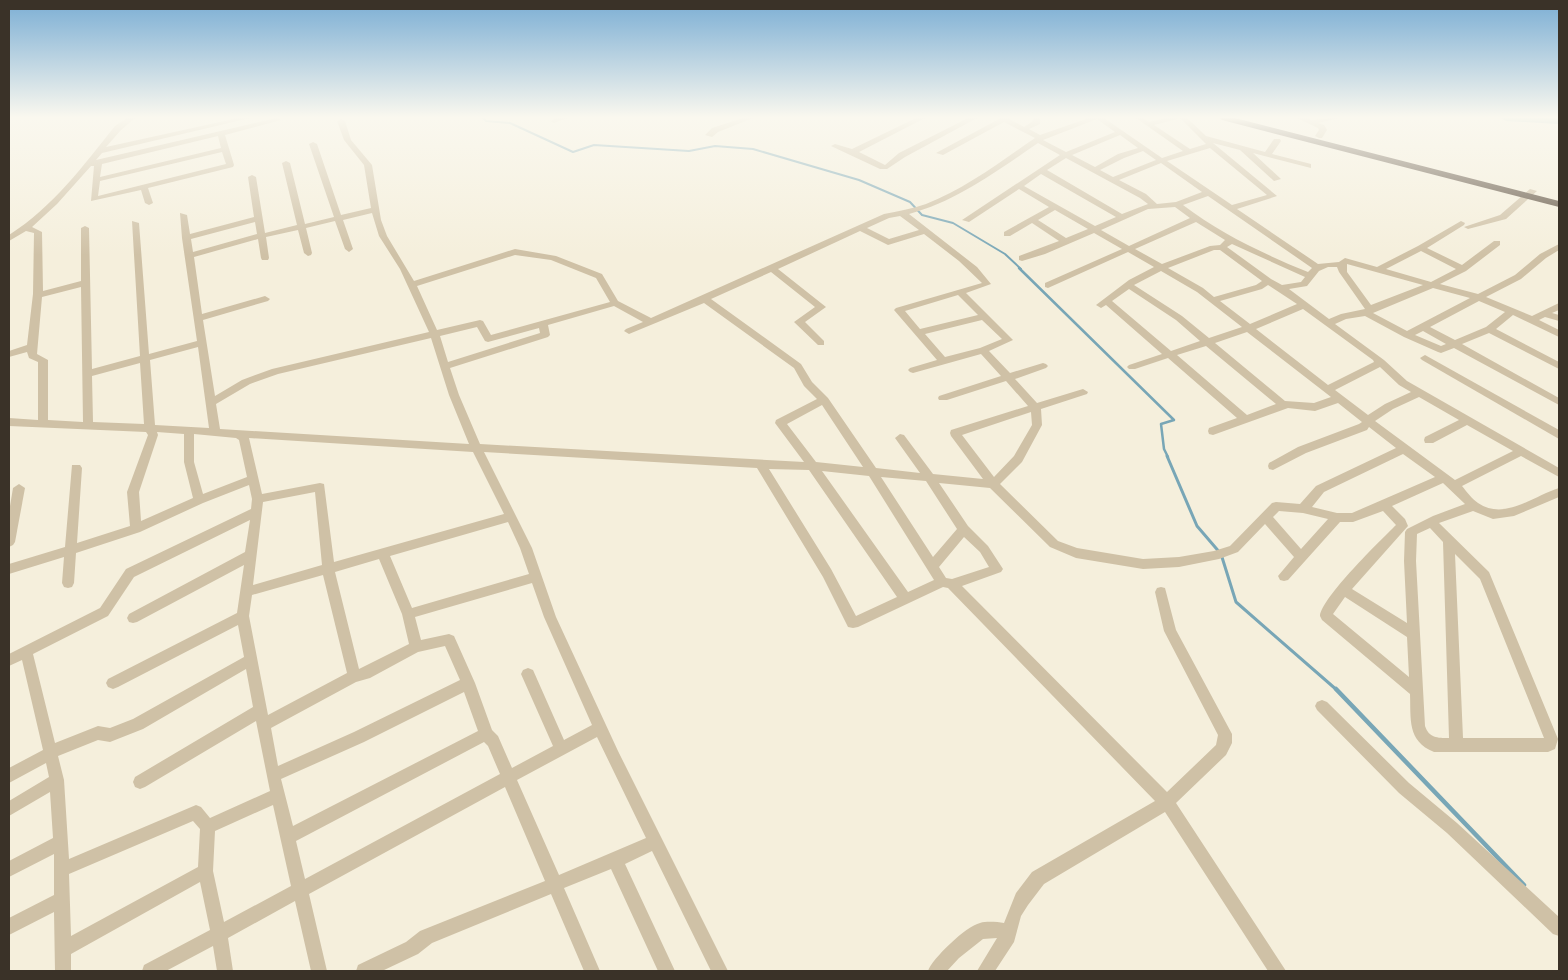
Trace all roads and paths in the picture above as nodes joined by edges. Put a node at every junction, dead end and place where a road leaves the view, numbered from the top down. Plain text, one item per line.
1 (286, 163) dead end
2 (92, 164) edge
3 (98, 164) edge
4 (164, 164) edge
5 (230, 164) edge
6 (320, 164) edge
7 (367, 164) edge
8 (876, 164) edge
9 (891, 164) edge
10 (999, 164) edge
11 (1053, 164) edge
12 (1083, 164) edge
13 (1107, 164) edge
14 (1153, 164) edge
15 (1167, 164) edge
16 (1234, 164) edge
17 (1259, 164) edge
18 (1300, 164) edge
19 (1409, 164) edge
20 (1420, 164) edge
21 (87, 165) joint
22 (1308, 166) dead end
23 (1095, 170) junction
24 (1042, 171) junction
25 (252, 177) dead end
26 (1277, 179) dead end
27 (96, 180) junction
28 (1113, 180) junction
29 (144, 186) junction
30 (1019, 186) junction
31 (1208, 193) junction
32 (1531, 194) junction
33 (1559, 197) edge
34 (149, 203) dead end
35 (1177, 204) junction
36 (1559, 204) edge
37 (1154, 205) junction
38 (1056, 206) junction
39 (1230, 208) junction
40 (375, 210) junction
41 (903, 214) junction
42 (183, 216) dead end
43 (1122, 218) junction
44 (258, 219) junction
45 (338, 219) junction
46 (1195, 219) junction
47 (966, 220) dead end
48 (1032, 220) junction
49 (135, 223) dead end
50 (302, 227) junction
51 (85, 228) dead end
52 (860, 228) junction
53 (31, 229) junction
54 (1098, 229) junction
55 (924, 231) junction
56 (1007, 234) dead end
57 (261, 236) junction
58 (9, 238) edge
59 (186, 238) junction
60 (1231, 240) junction
61 (1066, 242) junction
62 (1497, 243) dead end
63 (1559, 246) edge
64 (1222, 247) junction
65 (1127, 248) junction
66 (1421, 248) junction
67 (349, 249) dead end
68 (1549, 252) junction
69 (308, 253) dead end
70 (188, 256) junction
71 (1559, 256) edge
72 (265, 258) dead end
73 (1022, 258) dead end
74 (1341, 265) junction
75 (1316, 267) junction
76 (772, 268) junction
77 (1160, 268) junction
78 (1463, 268) junction
79 (1378, 270) junction
80 (1310, 276) junction
81 (1268, 281) junction
82 (86, 283) junction
83 (411, 285) junction
84 (1048, 285) dead end
85 (1129, 285) junction
86 (1432, 285) junction
87 (1281, 288) junction
88 (961, 293) junction
89 (38, 295) junction
90 (1480, 298) junction
91 (265, 299) dead end
92 (705, 299) junction
93 (1213, 300) junction
94 (615, 303) junction
95 (1304, 305) junction
96 (1559, 306) edge
97 (1368, 311) junction
98 (1512, 311) junction
99 (1544, 314) junction
100 (985, 316) junction
101 (198, 318) junction
102 (1559, 318) edge
103 (1532, 320) junction
104 (651, 322) junction
105 (543, 323) junction
106 (1328, 323) junction
107 (1423, 327) junction
108 (1249, 328) junction
109 (1488, 329) junction
110 (629, 331) dead end
111 (920, 332) junction
112 (434, 333) junction
113 (1559, 334) edge
114 (1407, 335) junction
115 (1208, 341) junction
116 (201, 343) junction
117 (821, 343) dead end
118 (1455, 344) junction
119 (32, 347) junction
120 (984, 350) junction
121 (9, 354) edge
122 (1168, 354) junction
123 (1425, 358) dead end
124 (145, 359) junction
125 (944, 362) junction
126 (1381, 362) junction
127 (446, 366) junction
128 (1043, 366) dead end
129 (1559, 366) edge
130 (1132, 367) dead end
131 (912, 370) dead end
132 (87, 374) junction
133 (1008, 378) junction
134 (1328, 388) junction
135 (1083, 392) dead end
136 (1420, 392) junction
137 (943, 398) dead end
138 (1340, 398) junction
139 (824, 400) junction
140 (1559, 402) edge
141 (210, 403) junction
142 (1283, 405) junction
143 (1036, 408) junction
144 (1245, 419) junction
145 (1368, 420) junction
146 (1468, 420) junction
147 (9, 422) edge
148 (43, 424) junction
149 (88, 426) junction
150 (150, 428) junction
151 (189, 430) junction
152 (1213, 431) dead end
153 (214, 432) junction
154 (239, 434) junction
155 (1559, 435) edge
156 (900, 438) dead end
157 (1428, 440) dead end
158 (477, 448) junction
159 (1404, 449) junction
160 (1522, 451) junction
161 (767, 465) junction
162 (813, 466) junction
163 (1273, 466) dead end
164 (76, 468) dead end
165 (872, 472) junction
166 (1559, 473) edge
167 (930, 478) junction
168 (1443, 478) junction
169 (253, 479) junction
170 (993, 484) junction
171 (1454, 485) junction
172 (18, 488) dead end
173 (1559, 492) edge
174 (199, 500) junction
175 (257, 505) junction
176 (1384, 505) junction
177 (1473, 506) junction
178 (1303, 509) junction
179 (1265, 516) junction
180 (510, 517) junction
181 (1337, 517) junction
182 (1431, 522) junction
183 (136, 529) junction
184 (964, 529) junction
185 (1407, 529) junction
186 (1449, 540) junction
187 (9, 542) edge
188 (71, 550) junction
189 (383, 553) junction
190 (251, 555) junction
191 (1301, 557) junction
192 (932, 566) junction
193 (9, 569) edge
194 (328, 569) junction
195 (1284, 576) dead end
196 (536, 577) junction
197 (68, 583) dead end
198 (947, 583) junction
199 (1343, 590) junction
200 (246, 592) junction
201 (1161, 592) dead end
202 (906, 598) junction
203 (408, 614) junction
204 (243, 616) junction
205 (133, 618) dead end
206 (1414, 634) junction
207 (416, 647) junction
208 (26, 652) junction
209 (9, 660) edge
210 (252, 660) junction
211 (528, 674) dead end
212 (354, 676) junction
213 (113, 683) dead end
214 (468, 683) junction
215 (1416, 691) junction
216 (1322, 706) dead end
217 (262, 717) junction
218 (600, 728) junction
219 (486, 734) junction
220 (1456, 745) junction
221 (561, 749) junction
222 (50, 753) junction
223 (274, 775) junction
224 (9, 776) edge
225 (507, 779) junction
226 (57, 780) junction
227 (140, 782) dead end
228 (278, 795) junction
229 (1166, 802) junction
230 (9, 809) edge
231 (208, 827) junction
232 (288, 836) junction
233 (61, 842) junction
234 (655, 842) junction
235 (615, 860) junction
236 (9, 869) edge
237 (60, 870) junction
238 (205, 871) junction
239 (553, 884) junction
240 (300, 890) junction
241 (61, 900) junction
242 (9, 927) edge
243 (1559, 928) edge
244 (219, 934) junction
245 (1008, 936) junction
246 (62, 950) junction
247 (63, 971) edge
248 (150, 971) edge
249 (225, 971) edge
250 (320, 971) edge
251 (364, 971) edge
252 (592, 971) edge
253 (667, 971) edge
254 (720, 971) edge
255 (936, 971) edge
256 (985, 971) edge
257 (1278, 971) edge

1 - 50 street
2 - 21 street
3 - 27 street
4 - 27 street
5 - 29 street
6 - 45 street
7 - 40 street
8 - 9 street
10 - 41 street
11 - 24 street
12 - 23 street
13 - 23 street
14 - 28 street
15 - 31 street
16 - 39 street
17 - 26 street
18 - 22 street
19 - 32 highway
20 - 32 highway
21 - 53 street
23 - 28 street
24 - 30 street
24 - 43 street
25 - 44 street
27 - 29 street
28 - 37 street
29 - 34 street
30 - 38 street
30 - 47 street
31 - 35 street
31 - 39 street
32 - 33 highway
32 - 36 highway
32 - 66 street
35 - 37 street
35 - 46 street
37 - 43 street
38 - 48 street
38 - 54 street
39 - 75 street
40 - 45 street
40 - 83 street
41 - 52 street
41 - 55 street
42 - 59 street
43 - 54 street
44 - 57 street
44 - 59 street
45 - 50 street
45 - 67 street
46 - 60 street
46 - 65 street
48 - 56 street
48 - 61 street
49 - 124 street
50 - 57 street
50 - 69 street
51 - 82 street
52 - 55 street
52 - 76 street
53 - 58 street
53 - 89 street
54 - 61 street
54 - 65 street
55 - 88 street
57 - 70 street
57 - 72 street
59 - 70 street
60 - 64 street
60 - 80 street
61 - 73 street
62 - 78 street
63 - 68 street
64 - 77 street
64 - 81 street
65 - 77 street
65 - 84 street
66 - 78 street
66 - 79 street
68 - 71 street
68 - 90 street
70 - 101 street
74 - 75 street
74 - 79 street
74 - 97 street
75 - 80 street
76 - 92 street
76 - 117 street
77 - 85 street
77 - 93 street
78 - 86 street
79 - 86 street
80 - 87 street
81 - 87 street
81 - 93 street
82 - 89 street
82 - 132 street
83 - 94 street
83 - 112 street
85 - 115 street
85 - 122 street
86 - 90 street
86 - 97 street
87 - 95 street
88 - 100 street
88 - 111 street
89 - 119 street
90 - 98 street
90 - 107 street
91 - 101 street
92 - 104 street
92 - 139 street
93 - 108 street
94 - 104 street
94 - 105 street
95 - 106 street
95 - 108 street
96 - 99 street
97 - 106 street
97 - 114 street
98 - 103 street
98 - 109 street
99 - 102 street
99 - 103 street
100 - 111 street
100 - 120 street
101 - 116 street
103 - 113 street
104 - 110 street
105 - 112 street
105 - 127 street
106 - 126 street
107 - 114 street
107 - 118 street
108 - 115 street
108 - 134 street
109 - 118 street
109 - 129 street
111 - 125 street
112 - 127 street
112 - 141 street
114 - 118 street
115 - 122 street
115 - 142 street
116 - 124 street
116 - 141 street
118 - 140 street
119 - 121 street
119 - 148 street
120 - 125 street
120 - 133 street
122 - 130 street
122 - 144 street
123 - 155 street
124 - 132 street
124 - 150 street
125 - 131 street
126 - 134 street
126 - 136 street
127 - 158 street
128 - 133 street
132 - 149 street
133 - 137 street
133 - 143 street
134 - 138 street
135 - 143 street
136 - 145 street
136 - 146 street
138 - 142 street
138 - 145 street
139 - 162 street
139 - 165 street
141 - 153 street
142 - 144 street
143 - 170 street
143 - 170 street
144 - 152 street
145 - 159 street
145 - 163 street
146 - 157 street
146 - 160 street
147 - 148 street
148 - 149 street
149 - 150 street
150 - 151 street
150 - 183 street
151 - 153 street
151 - 174 street
153 - 154 street
154 - 158 street
154 - 169 street
156 - 167 street
158 - 161 street
158 - 180 street
159 - 168 street
159 - 178 street
160 - 166 street
160 - 171 street
161 - 162 street
161 - 202 street
162 - 165 street
162 - 202 street
164 - 188 street
165 - 167 street
165 - 192 street
167 - 170 street
167 - 184 street
168 - 171 street
168 - 176 street
169 - 174 street
169 - 175 street
170 - 179 street
171 - 177 street
172 - 187 street
173 - 177 street
174 - 183 street
175 - 190 street
175 - 194 street
175 - 208 street
176 - 181 street
176 - 185 street
177 - 182 street
178 - 179 street
178 - 181 street
179 - 191 street
180 - 189 street
180 - 196 street
181 - 191 street
182 - 185 street
182 - 186 street
183 - 188 street
184 - 192 street
184 - 198 street
185 - 199 street
185 - 206 street
186 - 220 street
186 - 220 street
188 - 193 street
188 - 197 street
189 - 194 street
189 - 203 street
190 - 200 street
190 - 205 street
191 - 195 street
192 - 198 street
194 - 200 street
194 - 212 street
196 - 203 street
196 - 218 street
198 - 202 street
198 - 229 street
199 - 206 street
199 - 215 street
200 - 204 street
201 - 229 street
203 - 207 street
204 - 210 street
204 - 213 street
206 - 215 street
207 - 212 street
207 - 214 street
208 - 209 street
208 - 222 street
210 - 217 street
210 - 222 street
211 - 221 street
212 - 217 street
214 - 219 street
214 - 223 street
215 - 220 street
216 - 243 street
217 - 223 street
217 - 227 street
218 - 221 street
218 - 234 street
219 - 225 street
219 - 232 street
221 - 225 street
222 - 224 street
222 - 226 street
223 - 228 street
225 - 239 street
225 - 240 street
226 - 230 street
226 - 233 street
228 - 231 street
228 - 232 street
229 - 245 street
229 - 257 street
231 - 237 street
231 - 238 street
232 - 240 street
233 - 236 street
233 - 237 street
234 - 235 street
234 - 254 street
235 - 239 street
235 - 253 street
237 - 241 street
238 - 244 street
238 - 246 street
239 - 251 street
239 - 252 street
240 - 244 street
240 - 250 street
241 - 242 street
241 - 246 street
244 - 248 street
244 - 249 street
245 - 255 street
245 - 256 street
246 - 247 street

